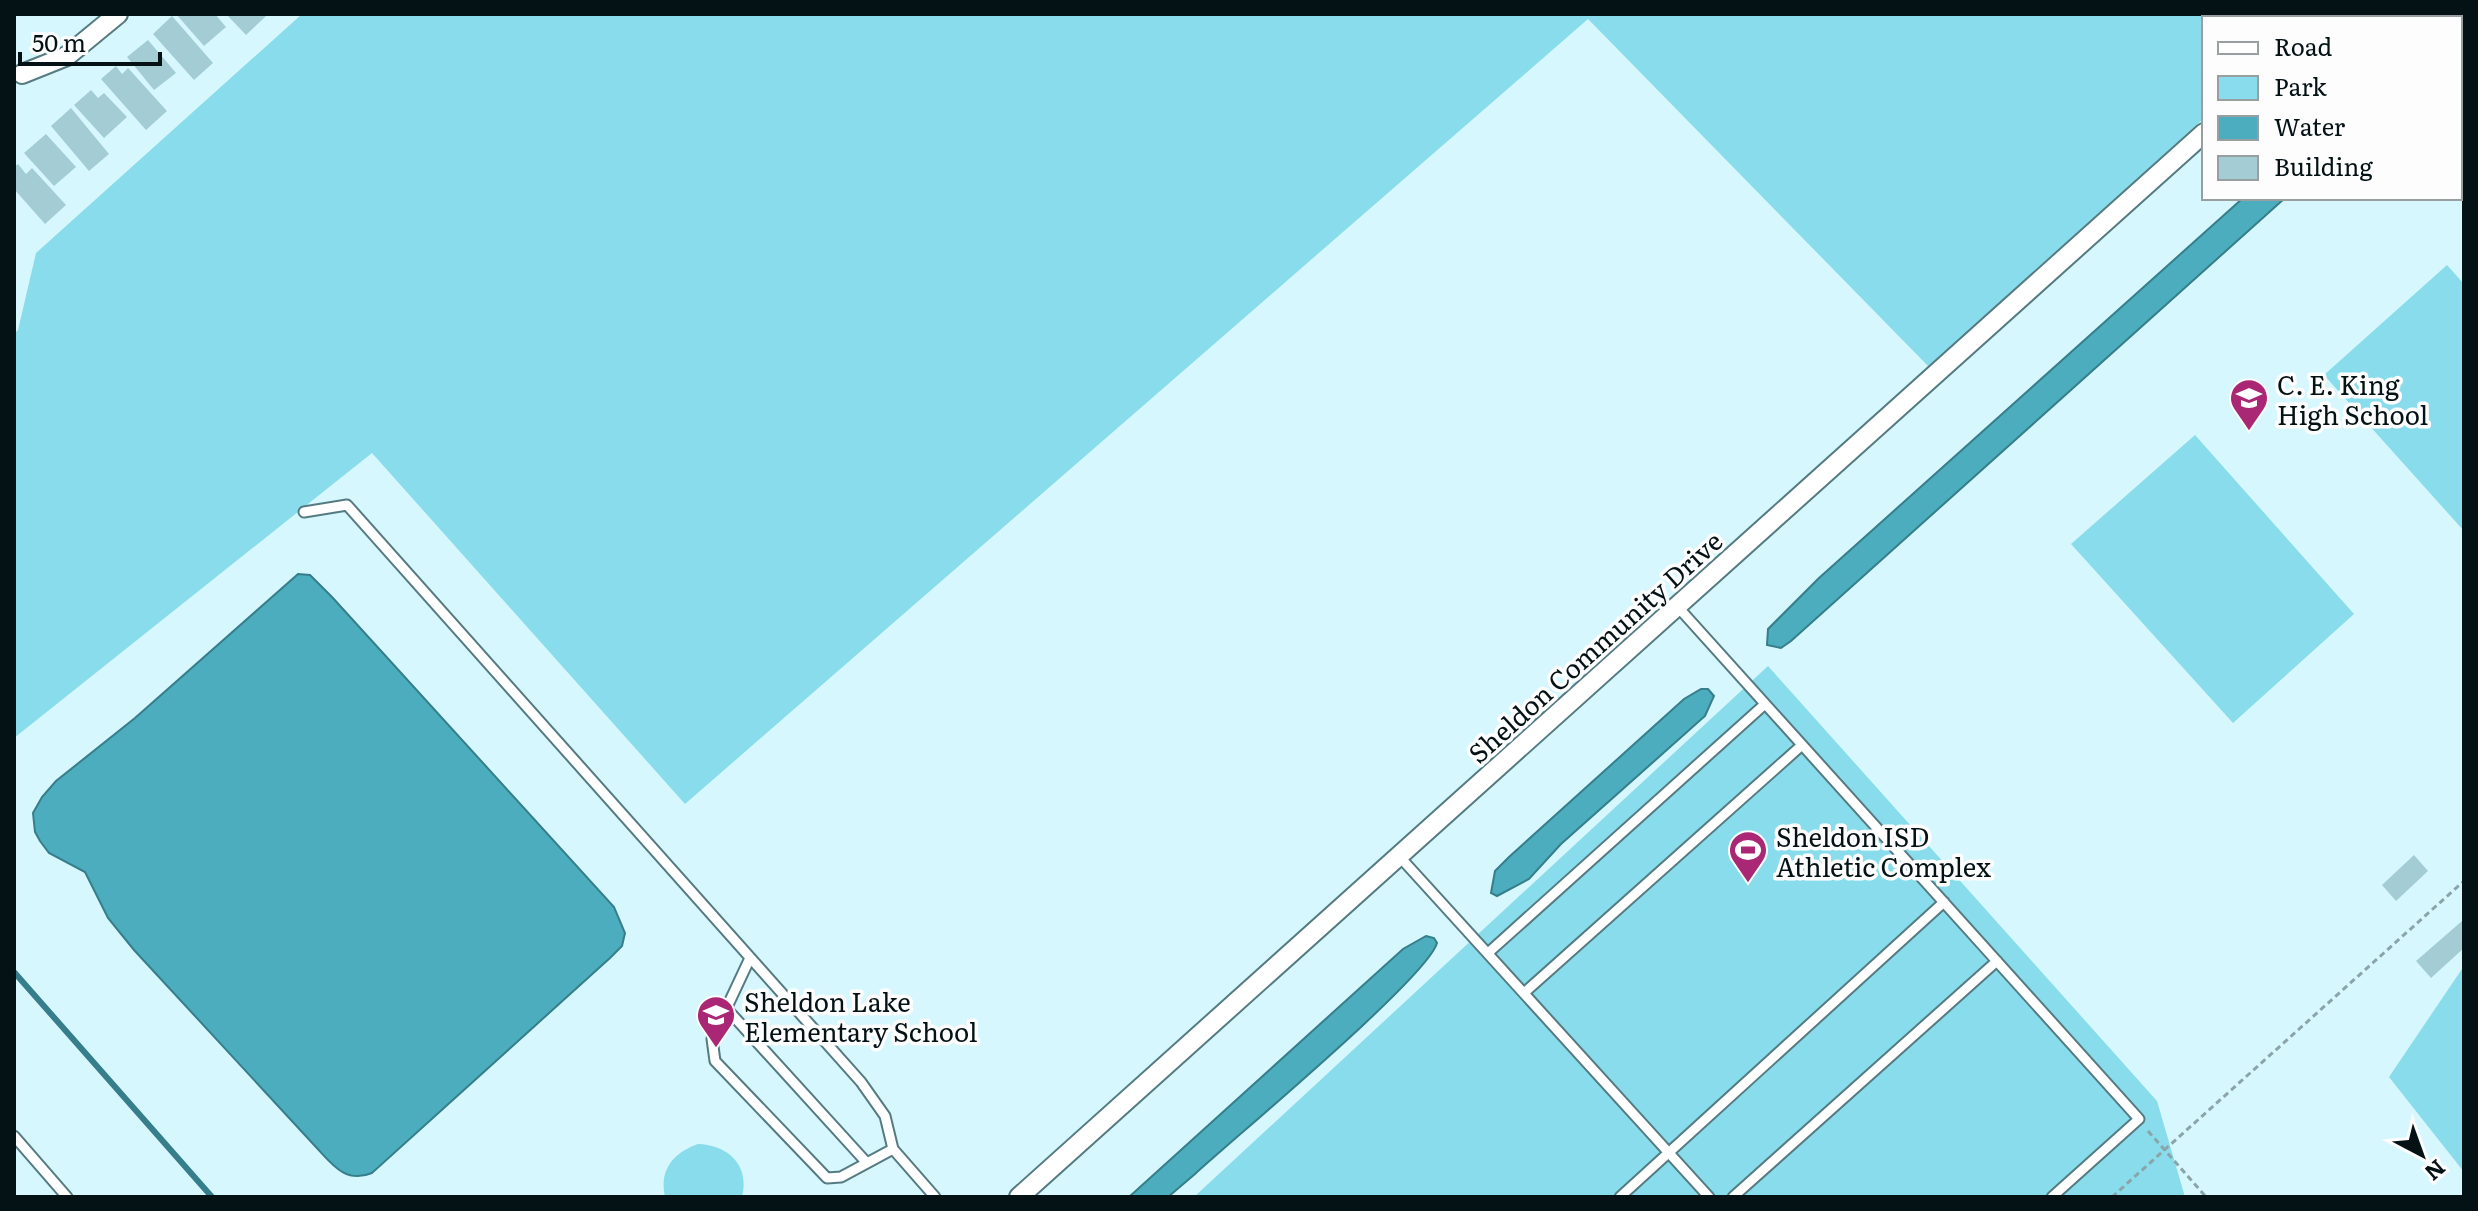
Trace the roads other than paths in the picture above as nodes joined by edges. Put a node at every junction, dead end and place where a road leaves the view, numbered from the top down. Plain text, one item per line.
1 (118, 14) edge
2 (22, 74) dead end
3 (2202, 135) edge
4 (304, 512) dead end
5 (1677, 606) junction
6 (1765, 704) junction
7 (1802, 745) junction
8 (1399, 856) junction
9 (1944, 902) junction
10 (1488, 953) junction
11 (750, 958) junction
12 (1997, 961) junction
13 (1524, 993) junction
14 (726, 1008) junction
15 (14, 1136) edge
16 (893, 1149) junction
17 (1669, 1152) junction
18 (867, 1163) junction
19 (67, 1197) edge
20 (935, 1197) edge
21 (1019, 1197) edge
22 (1620, 1197) edge
23 (1709, 1197) edge
24 (1733, 1197) edge
25 (2052, 1197) edge

1 - 2 street
3 - 5 street, Sheldon Community Drive
4 - 11 lane
5 - 6 lane
5 - 8 street, Sheldon Community Drive
6 - 7 lane
6 - 10 lane
7 - 9 lane
7 - 13 lane
8 - 10 lane
8 - 21 street, Sheldon Community Drive
9 - 12 lane
9 - 17 lane
10 - 13 lane
11 - 14 lane
11 - 16 lane
12 - 24 lane
12 - 25 lane
13 - 17 lane
14 - 18 lane
14 - 18 lane
15 - 19 lane
16 - 18 lane
16 - 20 lane
17 - 22 lane
17 - 23 lane

